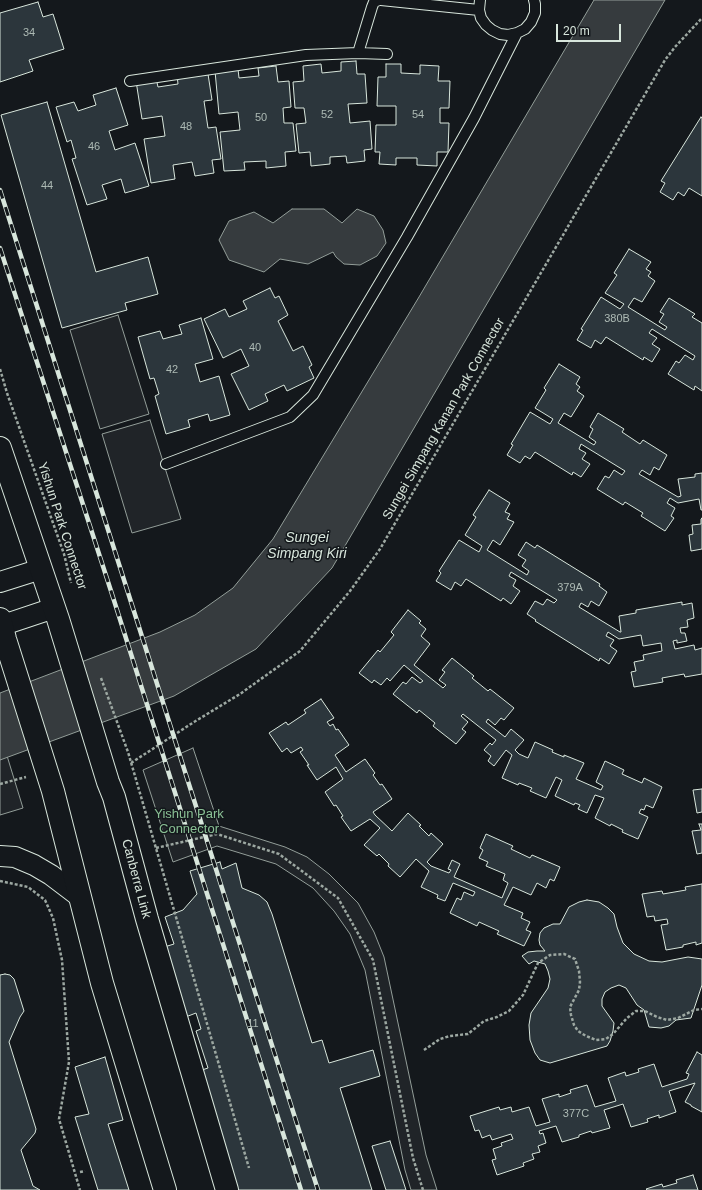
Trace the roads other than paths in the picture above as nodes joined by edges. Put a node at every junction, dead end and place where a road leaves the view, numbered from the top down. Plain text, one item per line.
1 (380, 0) edge
2 (534, 0) edge
3 (479, 5) edge
4 (517, 33) junction
5 (358, 53) junction
6 (387, 54) dead end
7 (130, 81) dead end
8 (0, 448) edge
9 (166, 464) dead end
10 (41, 569) junction
11 (0, 582) edge
12 (56, 614) junction
13 (2, 628) edge
14 (0, 856) edge
15 (80, 897) junction
16 (165, 1190) edge
17 (226, 1190) edge

1 - 3 lane
1 - 5 lane
2 - 4 lane
3 - 4 lane
4 - 9 lane
5 - 6 lane
5 - 7 lane
8 - 10 main road, Canberra Link
10 - 11 street
10 - 12 main road, Canberra Link
12 - 13 street
12 - 17 main road, Canberra Link
13 - 15 main road
14 - 15 street
15 - 16 main road

